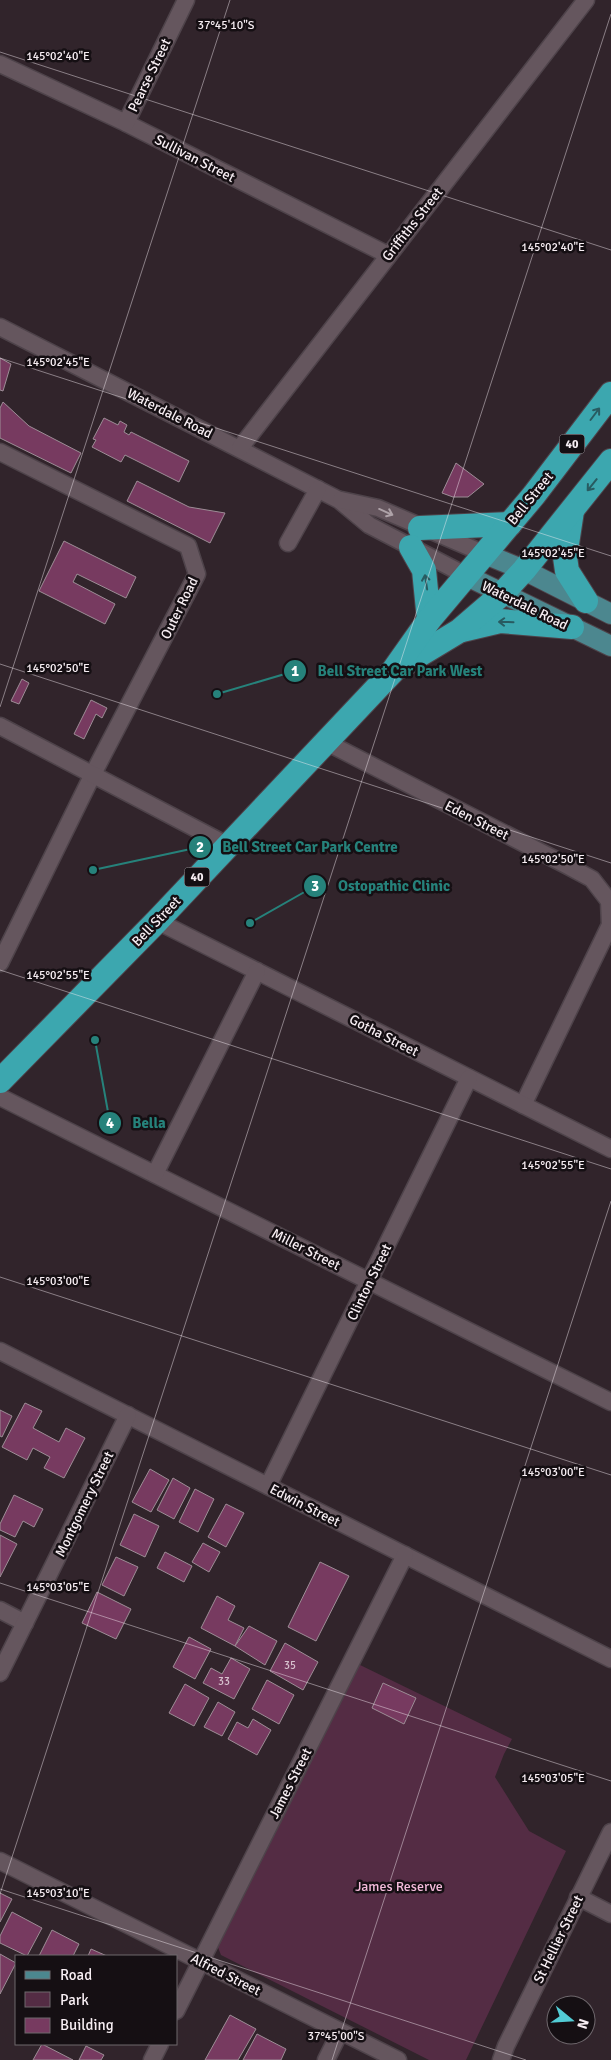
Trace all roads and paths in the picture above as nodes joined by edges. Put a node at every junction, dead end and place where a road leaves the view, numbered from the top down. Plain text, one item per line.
1 (186, 0) edge
2 (586, 0) edge
3 (0, 64) edge
4 (126, 123) junction
5 (388, 255) junction
6 (0, 327) edge
7 (611, 394) edge
8 (240, 448) junction
9 (0, 452) edge
10 (611, 461) edge
11 (318, 489) junction
12 (572, 510) junction
13 (510, 524) junction
14 (416, 537) junction
15 (288, 543) dead end
16 (485, 554) junction
17 (524, 570) junction
18 (467, 576) junction
19 (502, 594) junction
20 (586, 601) junction
21 (611, 614) edge
22 (429, 620) junction
23 (572, 627) junction
24 (459, 631) junction
25 (611, 646) edge
26 (393, 671) junction
27 (0, 726) edge
28 (326, 742) junction
29 (93, 774) junction
30 (228, 845) junction
31 (157, 921) junction
32 (0, 963) edge
33 (257, 971) junction
34 (470, 1078) junction
35 (0, 1082) edge
36 (0, 1097) edge
37 (523, 1104) junction
38 (611, 1149) edge
39 (155, 1174) junction
40 (369, 1281) junction
41 (0, 1351) edge
42 (611, 1402) edge
43 (128, 1415) junction
44 (268, 1486) junction
45 (405, 1555) junction
46 (0, 1610) edge
47 (25, 1623) junction
48 (611, 1659) edge
49 (0, 1673) edge
50 (611, 1832) edge
51 (0, 1861) edge
52 (578, 1897) junction
53 (611, 1914) edge
54 (201, 1962) junction
55 (178, 2007) edge
56 (340, 2032) junction
57 (160, 2045) edge
58 (503, 2053) edge
59 (152, 2060) edge
60 (326, 2060) edge
61 (398, 2060) edge
62 (496, 2060) edge

1 - 4 street, Pearse Street
2 - 5 street, Griffiths Street
3 - 4 street, Sullivan Street
4 - 5 street, Sullivan Street
5 - 8 street, Griffiths Street
6 - 8 street, Waterdale Road
13 -> 7 highway, Bell Street / 40
8 - 11 street, Waterdale Road
9 - 29 street, Outer Road
10 -> 12 highway, Bell Street / 40
11 - 14 street, Waterdale Road
11 - 15 street
12 - 17 highway, Bell Street / 40
12 - 20 highway
13 - 14 highway
13 - 16 highway, Bell Street / 40
14 - 16 street, Waterdale Road
14 - 18 street, Waterdale Road
22 -> 14 highway
16 - 17 main road, Waterdale Road
16 - 18 highway, Bell Street / 40
17 - 19 highway, Bell Street / 40
17 - 20 main road, Waterdale Road
18 - 19 main road, Waterdale Road
18 - 22 highway, Bell Street / 40
19 - 23 main road, Waterdale Road
19 - 24 highway, Bell Street / 40
20 - 21 main road, Waterdale Road
22 - 26 highway, Bell Street / 40
23 -> 24 highway
23 - 25 main road, Waterdale Road
24 - 26 highway, Bell Street / 40
26 - 28 highway, Bell Street / 40
27 - 29 street
28 - 30 highway, Bell Street / 40
28 - 37 street, Eden Street
29 - 30 street
29 - 32 street, Outer Road
30 - 31 highway, Bell Street / 40
31 - 33 street, Gotha Street
31 - 35 highway, Bell Street / 40
33 - 34 street, Gotha Street
33 - 39 street
34 - 37 street, Gotha Street
34 - 40 street, Clinton Street
36 - 39 street, Miller Street
37 - 38 street, Gotha Street
39 - 40 street, Miller Street
40 - 42 street, Miller Street
40 - 44 street, Clinton Street
41 - 43 street, Edwin Street
43 - 44 street, Edwin Street
43 - 47 street, Montgomery Street
44 - 45 street, Edwin Street
45 - 48 street, Edwin Street
45 - 54 street, James Street
46 - 47 street
47 - 49 street, Montgomery Street
50 - 52 street, St Hellier Street
51 - 54 street, Alfred Street
52 - 53 street
52 - 58 street, St Hellier Street
54 - 55 street, James Street
54 - 56 street, Alfred Street
56 - 60 street
56 - 61 street, Alfred Street
57 - 59 street
58 - 62 street, St Hellier Street

